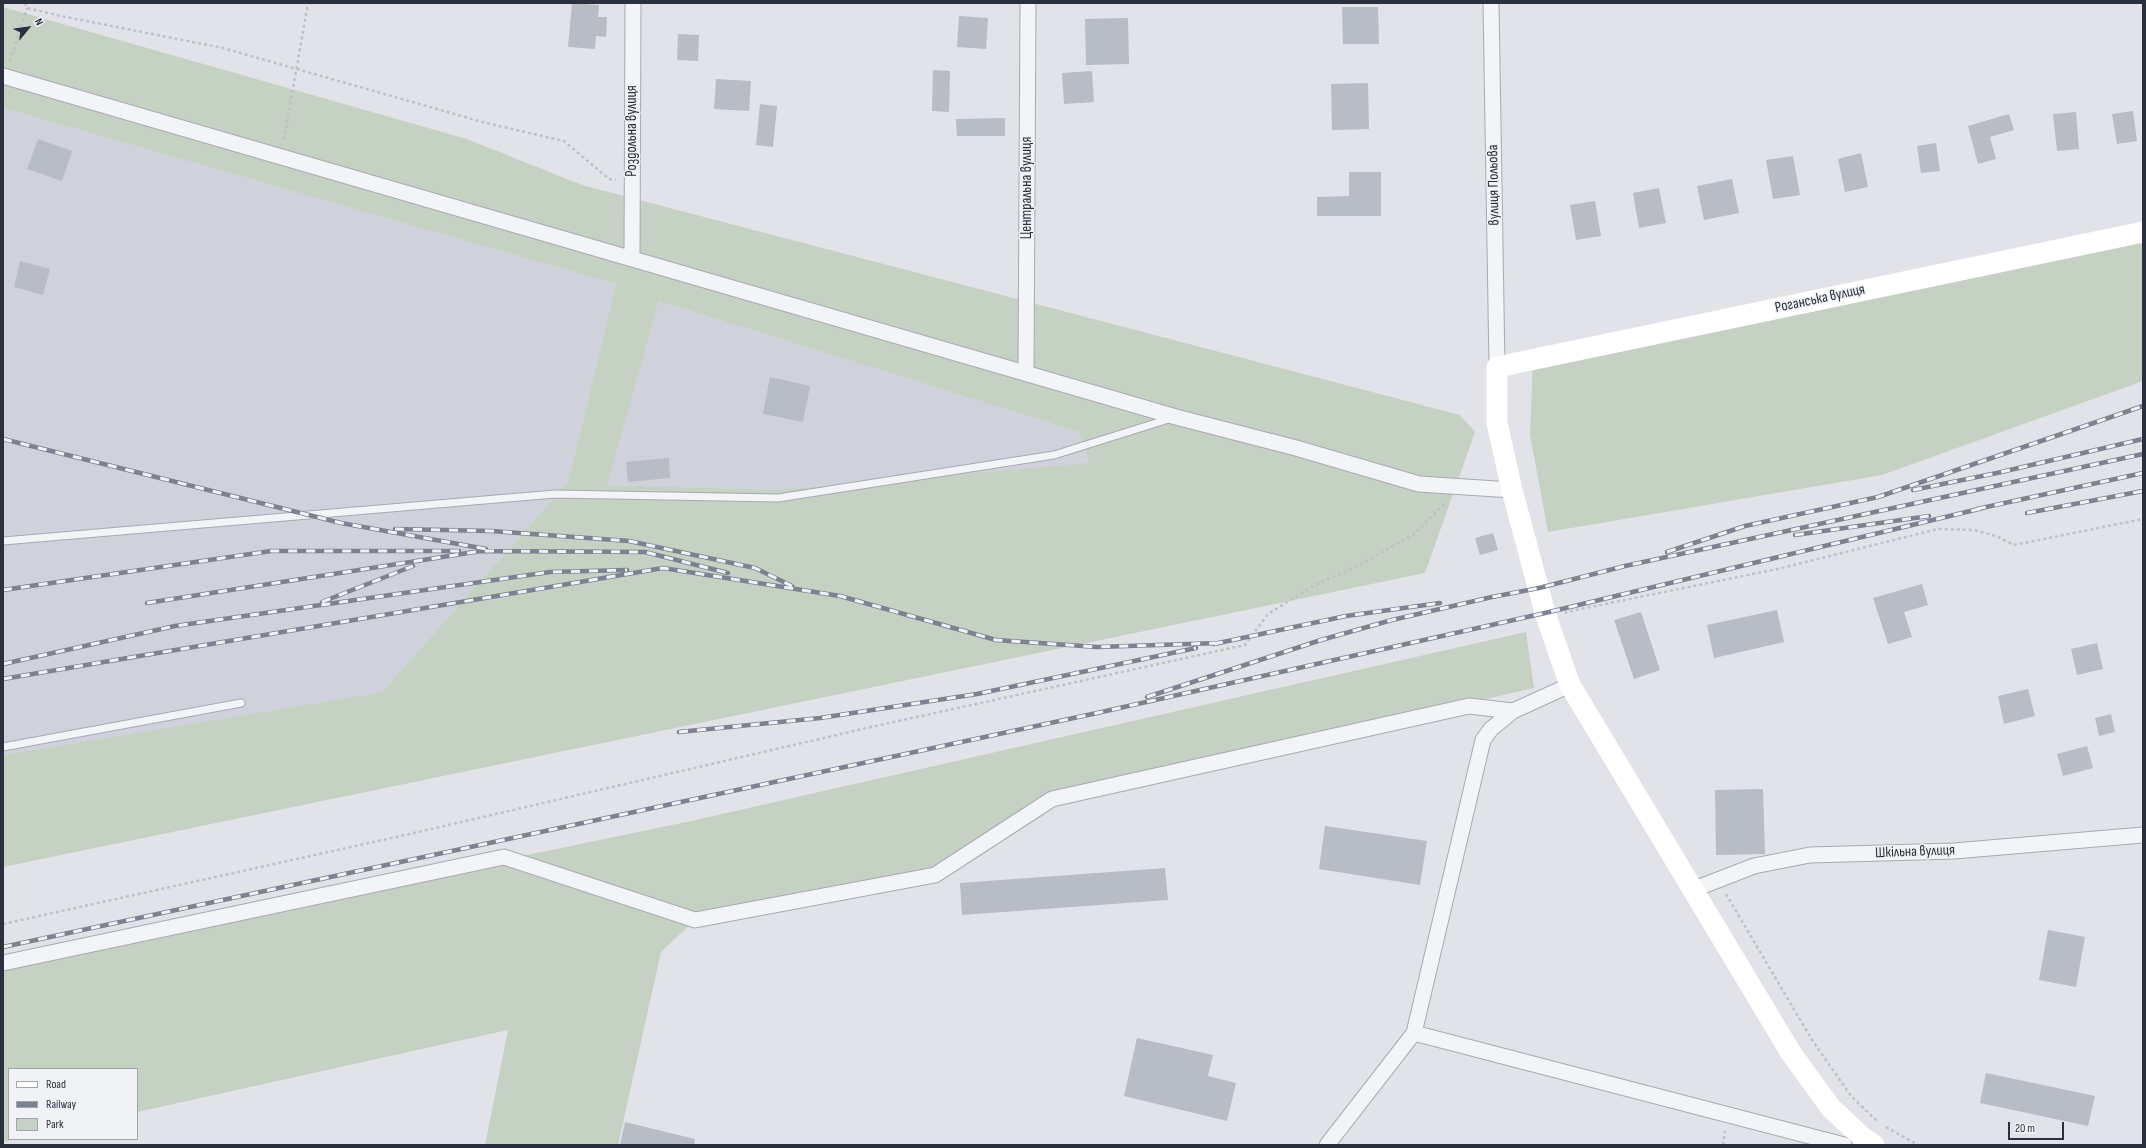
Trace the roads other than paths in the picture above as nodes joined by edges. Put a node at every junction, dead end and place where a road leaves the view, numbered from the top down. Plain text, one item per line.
1 (633, 3) edge
2 (1028, 3) edge
3 (1491, 3) edge
4 (4, 76) edge
5 (2143, 232) edge
6 (632, 259) junction
7 (1497, 367) junction
8 (1026, 373) junction
9 (1176, 417) junction
10 (1512, 490) junction
11 (3, 541) edge
12 (1570, 685) junction
13 (241, 703) dead end
14 (1513, 711) junction
15 (3, 747) edge
16 (2143, 835) edge
17 (1692, 890) junction
18 (3, 962) edge
19 (1414, 1033) junction
20 (1327, 1145) edge
21 (1844, 1145) edge
22 (1874, 1145) edge

1 - 6 street, Роздольна вулиця
2 - 8 street, Центральна вулиця
3 - 7 street, вулиця Польова
4 - 6 street
5 - 7 street, Роганська вулиця
6 - 8 street
7 - 10 street
8 - 9 street
9 - 10 street
9 - 11 lane
10 - 12 street
12 - 14 street
12 - 17 street
13 - 15 lane
14 - 18 street
14 - 19 street
16 - 17 street, Шкільна вулиця
17 - 22 street
19 - 20 street
19 - 21 street

